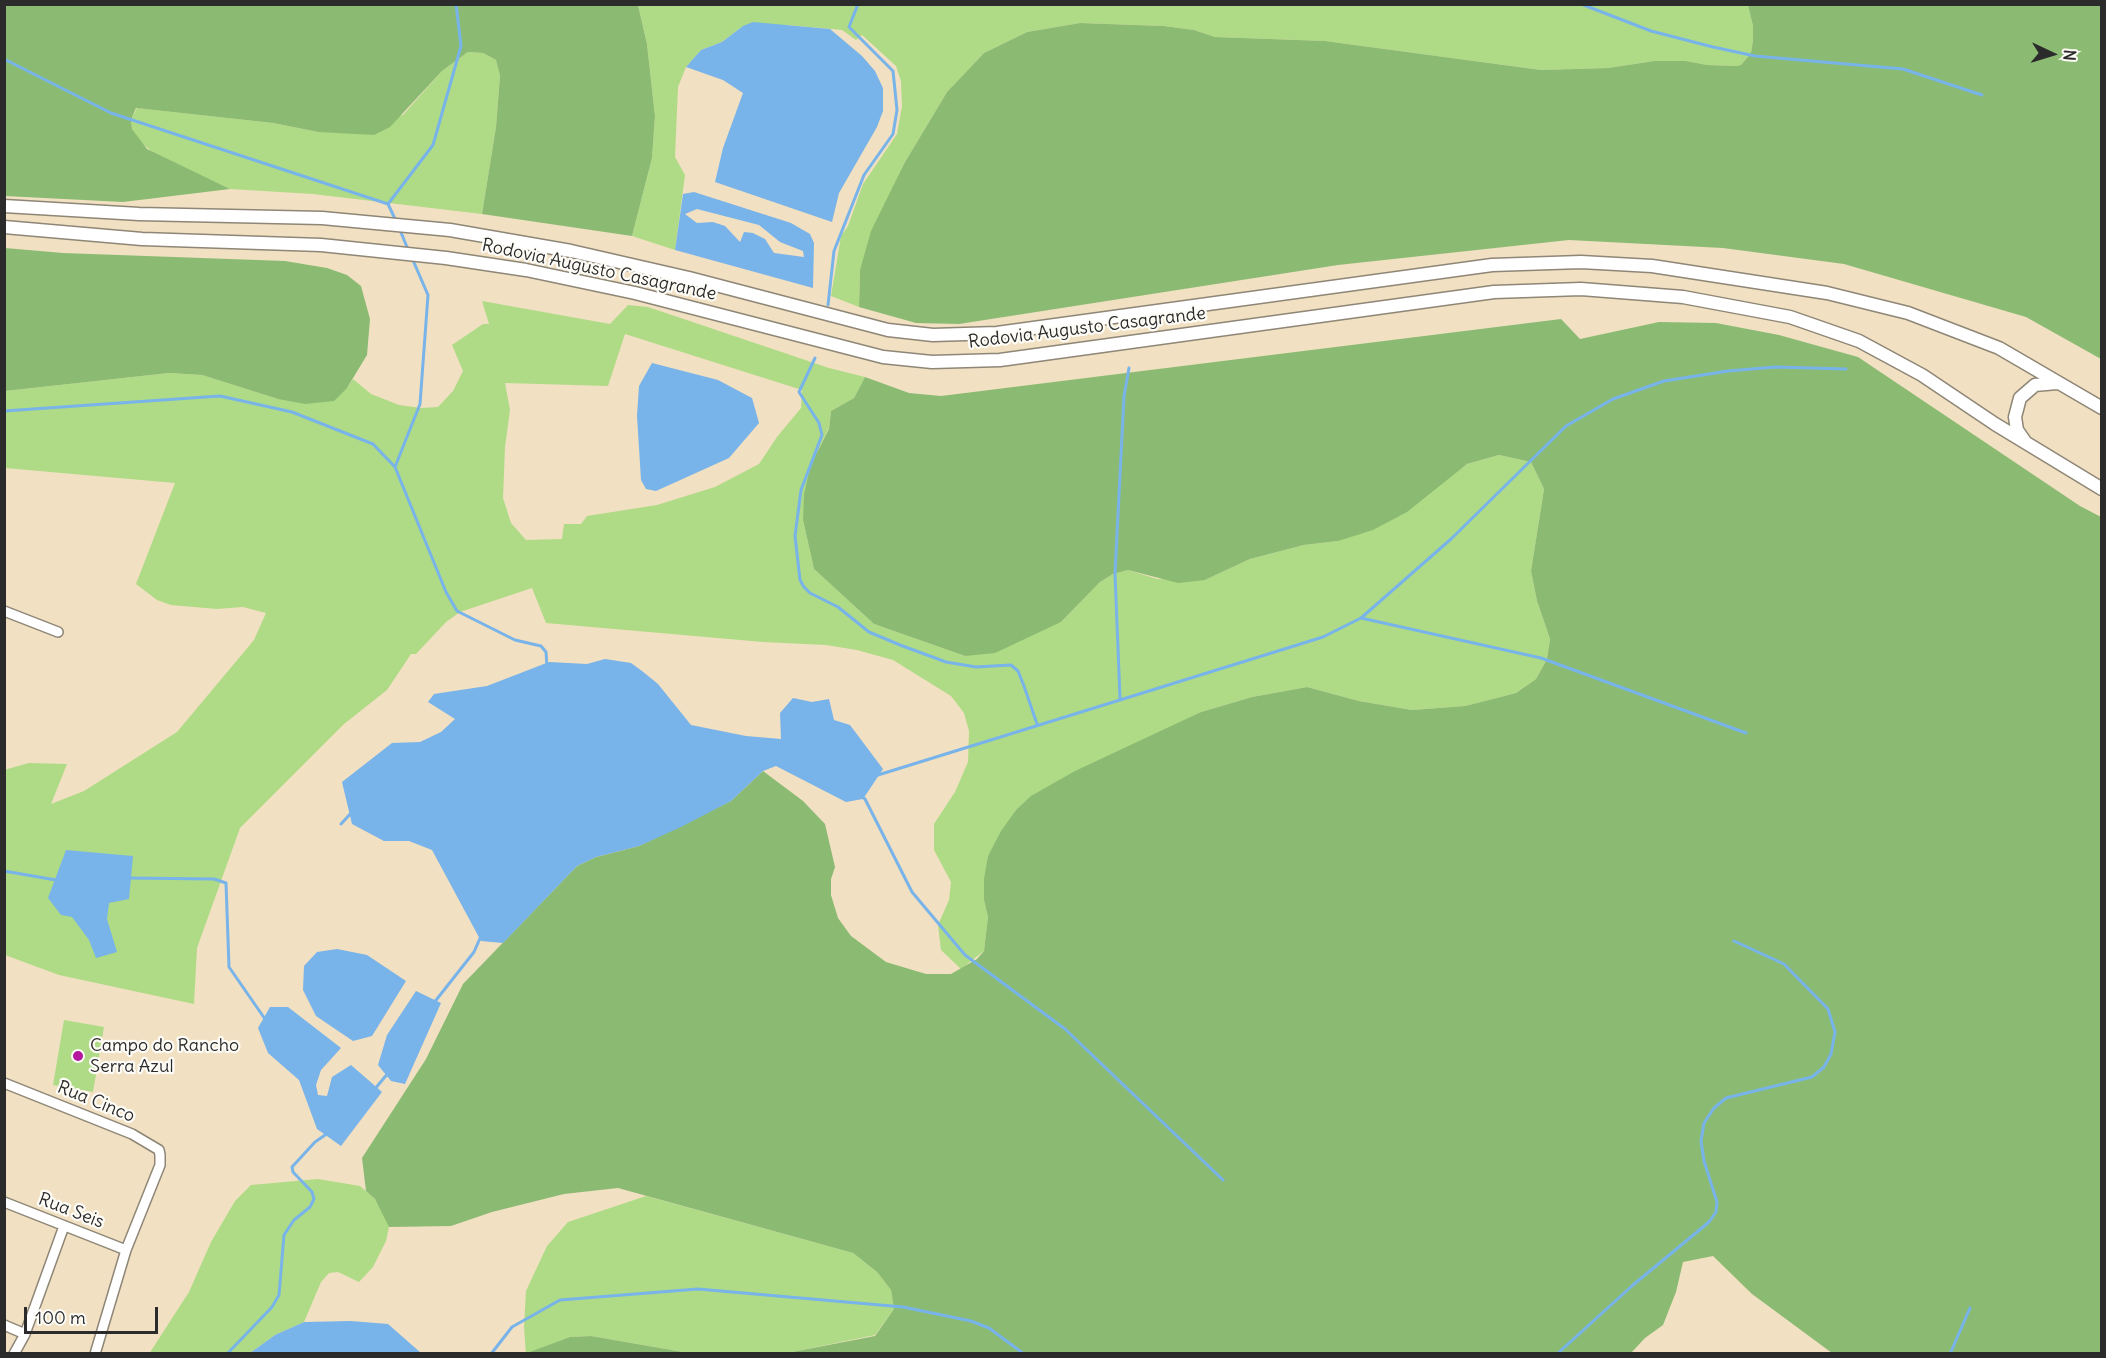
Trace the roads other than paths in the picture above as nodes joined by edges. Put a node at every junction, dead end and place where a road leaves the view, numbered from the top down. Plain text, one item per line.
1 (4, 206) edge
2 (4, 227) edge
3 (2067, 386) junction
4 (2102, 408) edge
5 (2035, 448) junction
6 (2102, 489) edge
7 (4, 611) edge
8 (58, 632) dead end
9 (4, 1083) edge
10 (4, 1202) edge
11 (64, 1226) junction
12 (126, 1250) junction
13 (4, 1325) edge
14 (25, 1334) junction
15 (14, 1353) edge
16 (95, 1353) edge

1 - 3 main road, Rodovia Augusto Casagrande
2 - 5 main road, Rodovia Augusto Casagrande
3 - 4 main road, Rodovia Augusto Casagrande
3 - 5 main road
5 - 6 main road, Rodovia Augusto Casagrande
7 - 8 street
9 - 12 street, Rua Cinco
10 - 11 street, Rua Seis
11 - 12 street, Rua Seis
11 - 14 street
12 - 16 street
13 - 14 street
14 - 15 street

